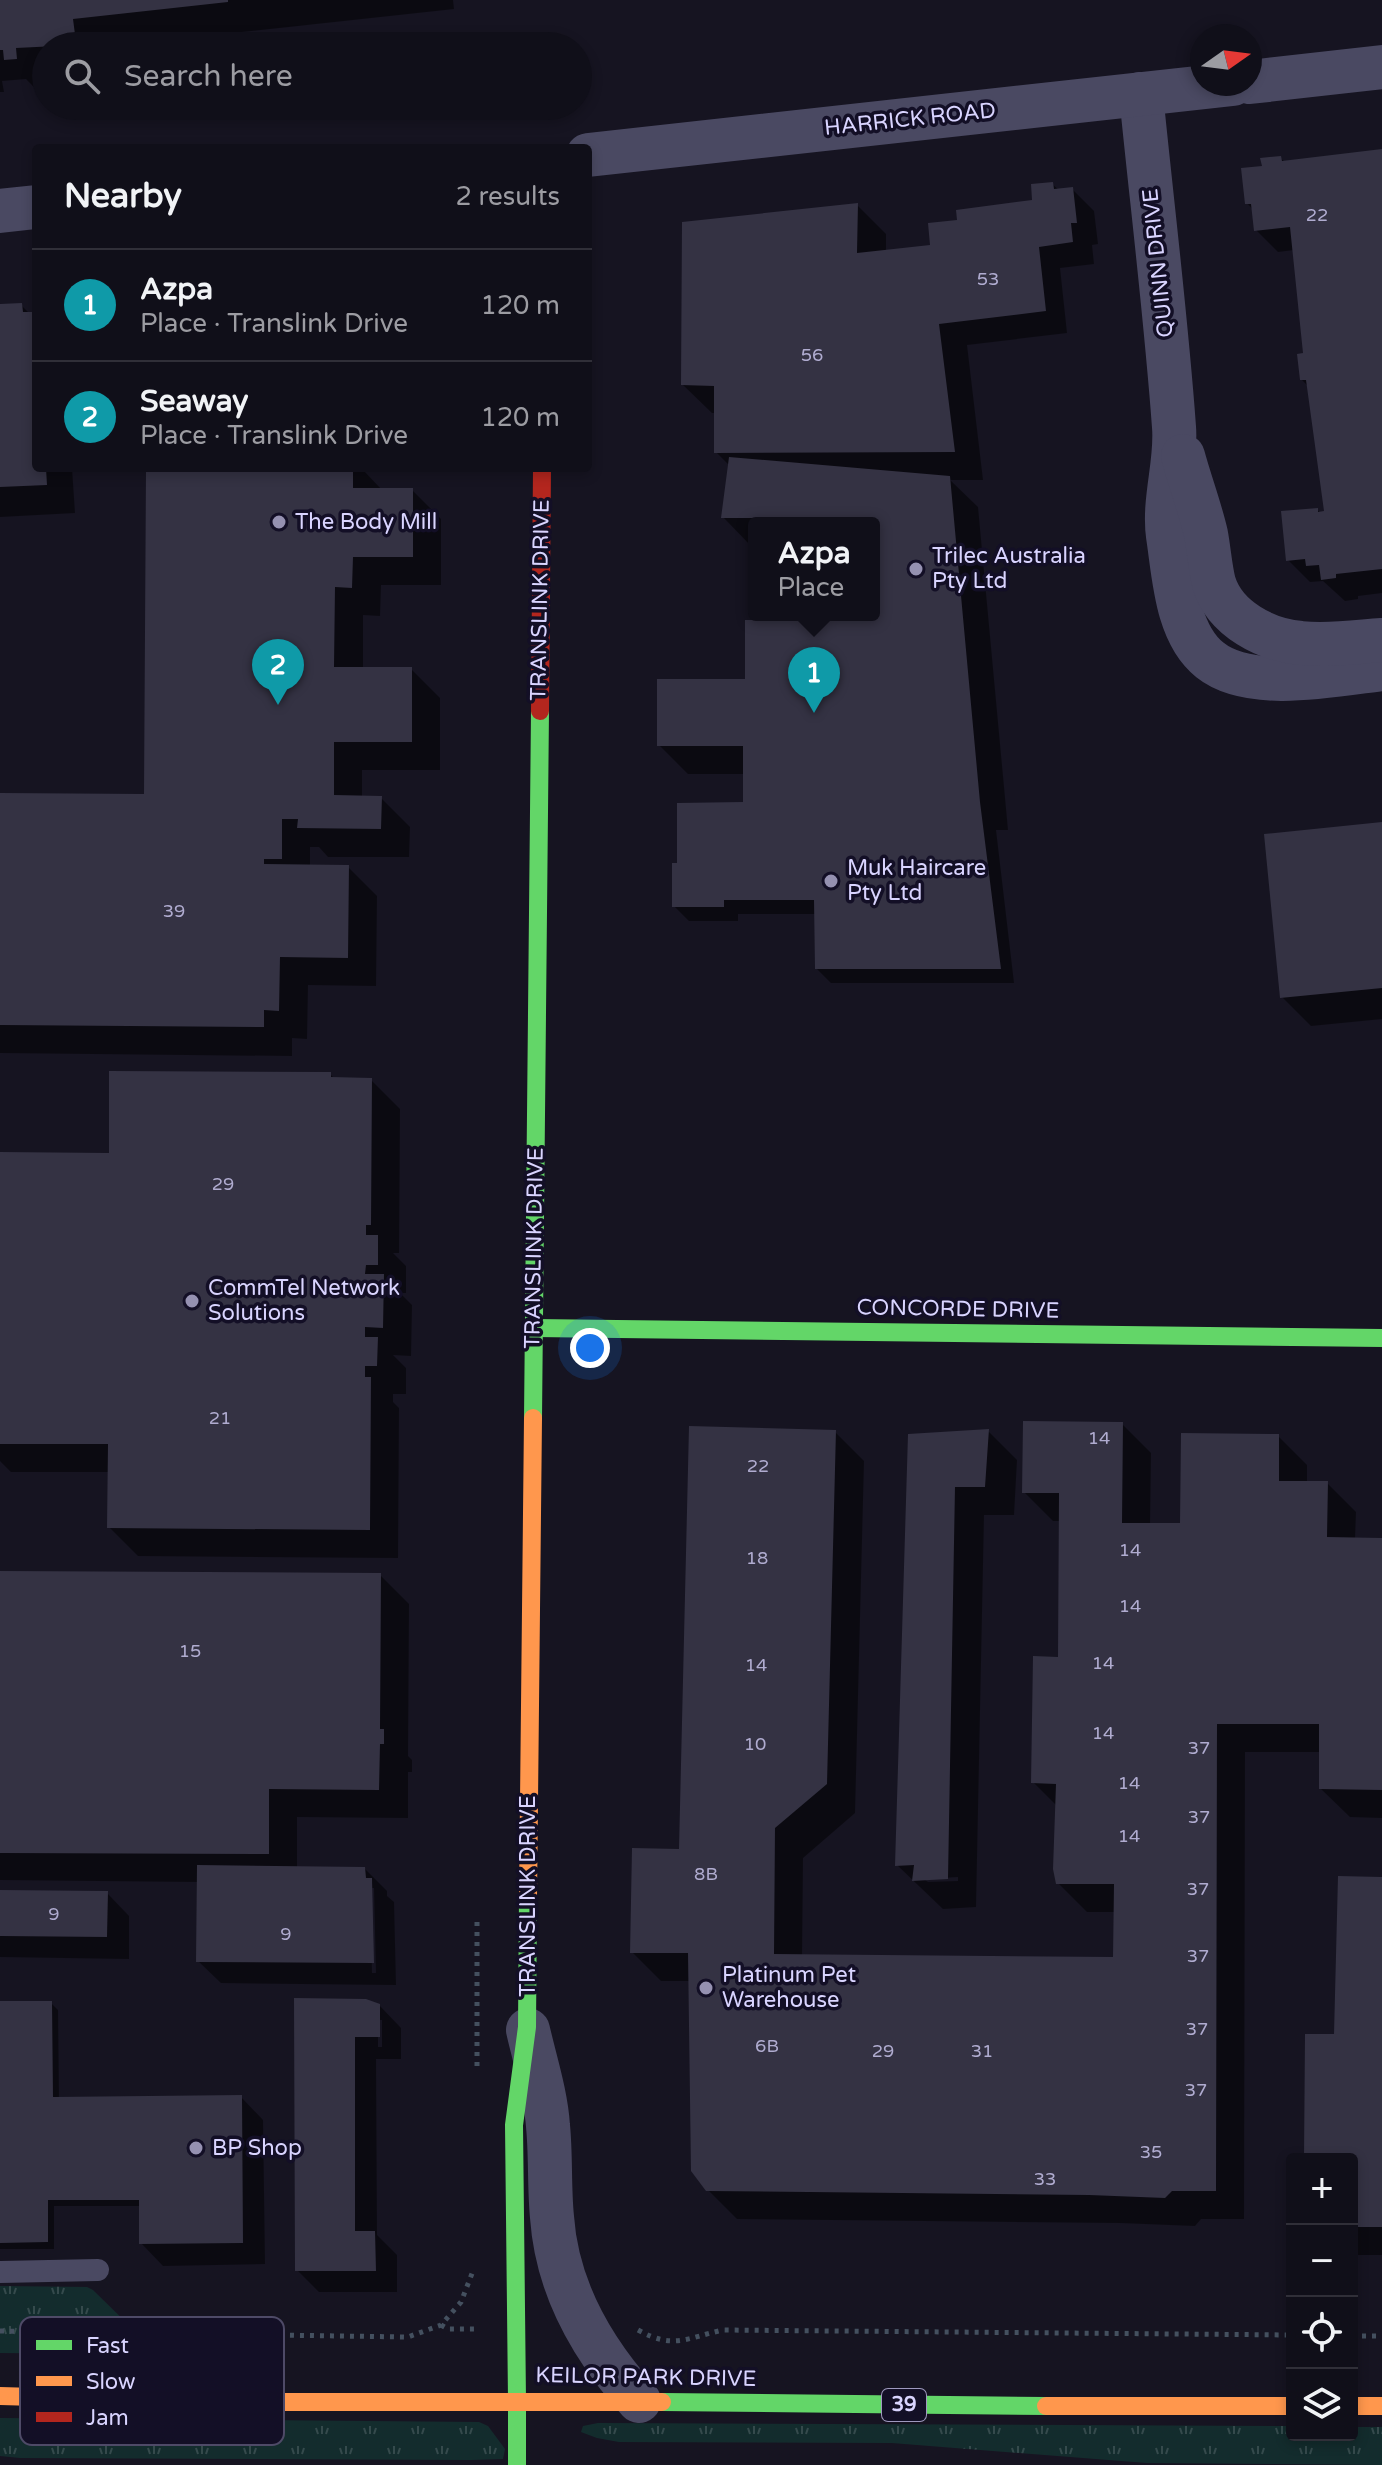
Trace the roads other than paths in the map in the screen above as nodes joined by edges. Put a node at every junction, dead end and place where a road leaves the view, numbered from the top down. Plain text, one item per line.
1 (1382, 67) edge
2 (1262, 81) edge
3 (1190, 89) edge
4 (1141, 94) junction
5 (592, 155) edge
6 (32, 207) edge
7 (0, 211) edge
8 (1175, 431) junction
9 (542, 472) edge
10 (1382, 640) edge
11 (1382, 669) edge
12 (534, 1328) junction
13 (1382, 1338) edge
14 (527, 2027) junction
15 (98, 2270) dead end
16 (0, 2272) edge
17 (0, 2396) edge
18 (20, 2397) edge
19 (517, 2400) junction
20 (639, 2401) junction
21 (284, 2402) edge
22 (1286, 2406) edge
23 (1358, 2406) edge
24 (1382, 2406) edge
25 (517, 2465) edge

1 - 2 street
3 - 4 street, HARRICK ROAD
4 - 5 street, HARRICK ROAD
4 - 8 street, QUINN DRIVE
6 - 7 street
8 - 10 street, QUINN DRIVE
8 - 11 street, QUINN DRIVE
9 - 12 street, TRANSLINK DRIVE
12 - 13 street, CONCORDE DRIVE
12 - 14 street, TRANSLINK DRIVE
14 - 19 street, TRANSLINK DRIVE
14 - 20 street, TRANSLINK DRIVE
15 - 16 lane
17 - 18 street, KEILOR PARK DRIVE / 39
19 - 20 street, KEILOR PARK DRIVE / 39
19 - 21 street, KEILOR PARK DRIVE / 39
19 - 25 street, TRANSLINK DRIVE
20 - 22 street, KEILOR PARK DRIVE / 39
23 - 24 street

